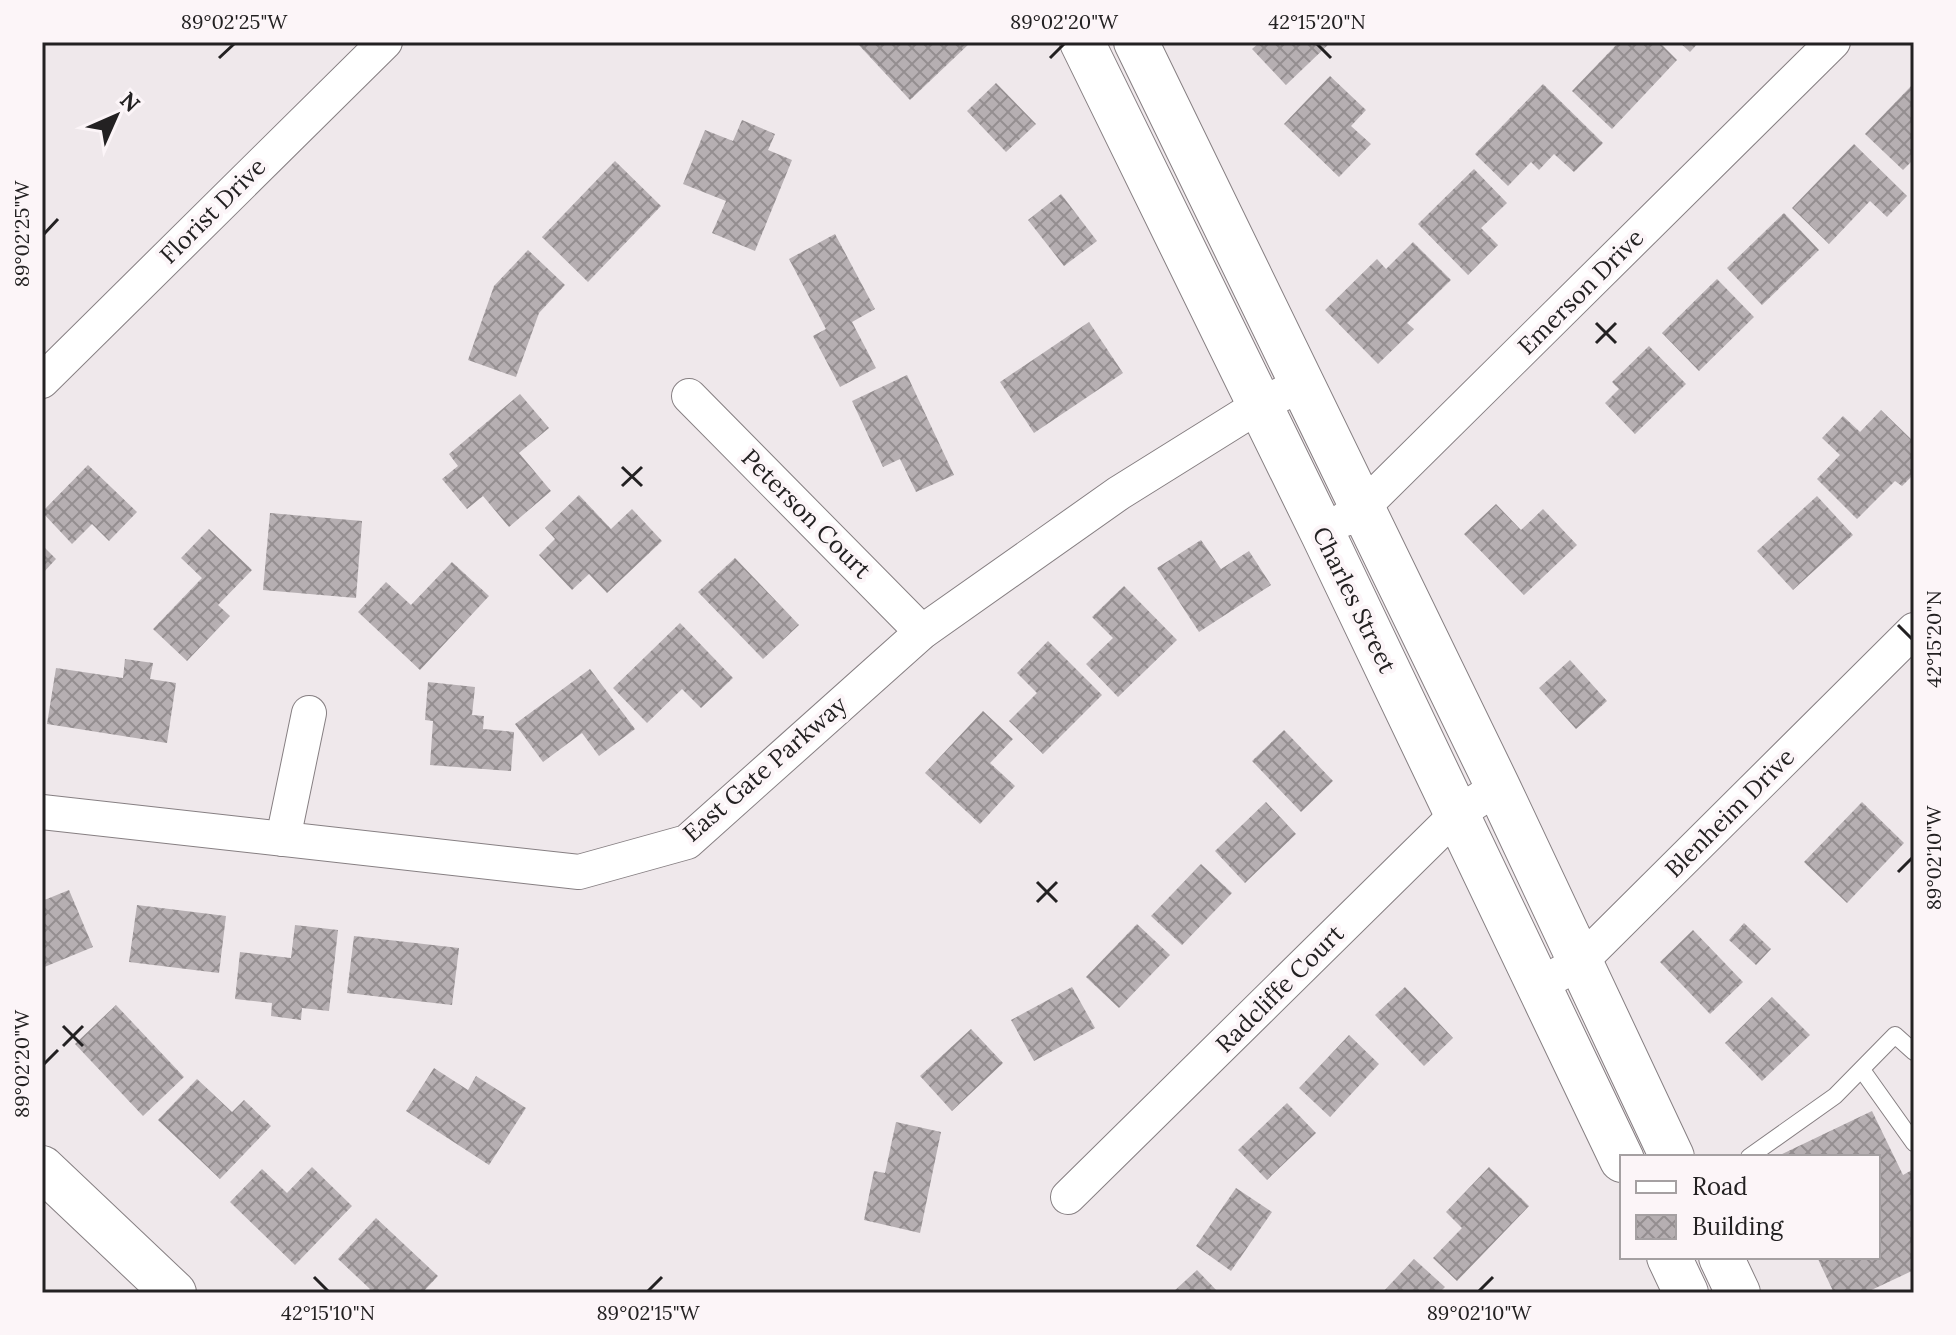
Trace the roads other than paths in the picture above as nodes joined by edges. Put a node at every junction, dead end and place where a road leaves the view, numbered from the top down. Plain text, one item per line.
1 (385, 42) edge
2 (1833, 42) edge
3 (1142, 45) edge
4 (1090, 60) edge
5 (42, 381) edge
6 (1301, 385) junction
7 (689, 396) dead end
8 (1260, 405) junction
9 (1363, 507) junction
10 (1323, 534) junction
11 (1914, 630) edge
12 (922, 632) junction
13 (309, 713) dead end
14 (1498, 787) junction
15 (42, 812) edge
16 (1457, 814) junction
17 (283, 839) junction
18 (1579, 963) junction
19 (1539, 985) junction
20 (1914, 1052) edge
21 (1862, 1070) junction
22 (1914, 1143) edge
23 (1671, 1155) edge
24 (1752, 1155) edge
25 (1620, 1156) edge
26 (42, 1168) edge
27 (1068, 1197) dead end
28 (1663, 1259) edge
29 (1670, 1259) edge
30 (1722, 1259) edge
31 (174, 1293) edge
32 (1673, 1293) edge
33 (1686, 1293) edge
34 (1738, 1293) edge

1 - 5 street, Florist Drive
2 - 9 street, Emerson Drive
3 - 4 street
3 - 6 main road, Charles Street
4 - 8 main road, Charles Street
6 - 8 street, East Gate Parkway
6 - 9 main road, Charles Street
7 - 12 street, Peterson Court
8 - 10 main road, Charles Street
8 - 12 street, East Gate Parkway
9 - 10 street, Emerson Drive
9 - 14 main road, Charles Street
10 - 16 main road, Charles Street
11 - 18 street, Blenheim Drive
12 - 17 street, East Gate Parkway
13 - 17 street
14 - 16 street, Radcliffe Court
14 - 18 main road, Charles Street
15 - 17 street, East Gate Parkway
16 - 19 main road, Charles Street
16 - 27 street, Radcliffe Court
18 - 19 street, Blenheim Drive
18 - 23 main road, Charles Street
19 - 25 main road, Charles Street
20 - 21 lane
21 - 22 lane
21 - 24 lane
26 - 31 main road
28 - 32 main road
29 - 33 main road
30 - 34 main road

